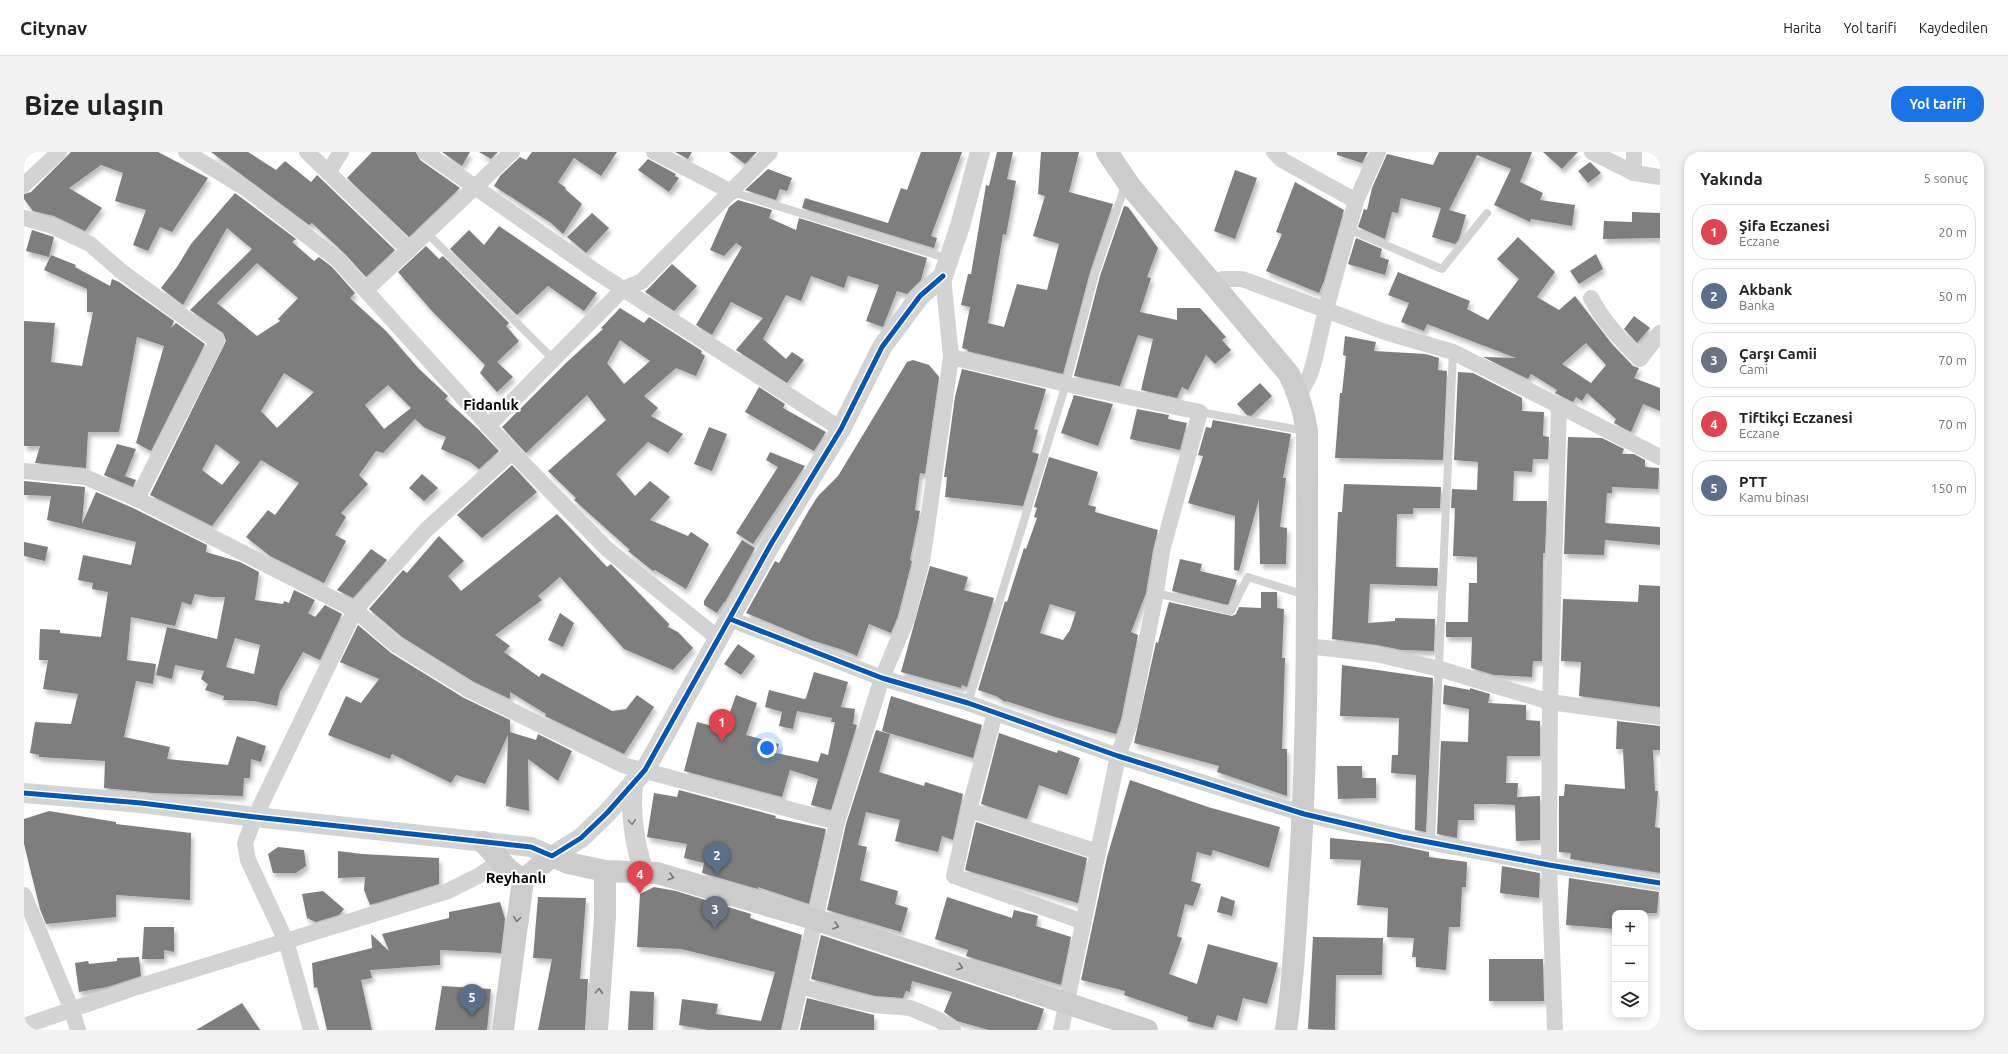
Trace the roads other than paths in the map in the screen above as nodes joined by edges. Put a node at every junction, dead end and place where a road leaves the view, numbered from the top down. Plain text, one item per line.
1 (59, 152) edge
2 (186, 152) edge
3 (307, 152) edge
4 (340, 152) edge
5 (425, 152) edge
6 (512, 152) edge
7 (654, 152) edge
8 (770, 152) edge
9 (980, 152) edge
10 (1107, 152) edge
11 (1274, 152) edge
12 (1378, 152) edge
13 (1592, 152) edge
14 (1634, 152) edge
15 (329, 171) junction
16 (1634, 173) junction
17 (1660, 177) edge
18 (24, 185) edge
19 (1130, 186) junction
20 (476, 187) junction
21 (732, 192) junction
22 (1356, 201) junction
23 (1487, 213) dead end
24 (24, 218) edge
25 (1348, 229) junction
26 (427, 233) junction
27 (409, 250) junction
28 (947, 268) junction
29 (1212, 282) junction
30 (623, 289) junction
31 (366, 290) junction
32 (1591, 298) dead end
33 (1326, 309) junction
34 (1660, 333) edge
35 (1453, 352) junction
36 (951, 357) junction
37 (554, 360) junction
38 (1066, 384) junction
39 (1299, 395) junction
40 (1559, 407) junction
41 (1200, 412) junction
42 (488, 426) junction
43 (841, 429) junction
44 (1307, 431) junction
45 (512, 452) junction
46 (1660, 457) edge
47 (24, 471) edge
48 (136, 499) junction
49 (1156, 593) junction
50 (1307, 596) junction
51 (355, 610) junction
52 (730, 619) junction
53 (718, 638) junction
54 (1307, 646) junction
55 (1440, 669) junction
56 (882, 678) junction
57 (1550, 702) junction
58 (968, 704) junction
59 (995, 713) junction
60 (1660, 717) edge
61 (1118, 756) junction
62 (639, 777) junction
63 (24, 793) edge
64 (969, 810) junction
65 (1304, 814) junction
66 (255, 817) junction
67 (837, 822) junction
68 (484, 842) junction
69 (1431, 842) junction
70 (1098, 852) junction
71 (552, 856) junction
72 (500, 860) junction
73 (1549, 865) junction
74 (605, 871) junction
75 (644, 872) junction
76 (523, 880) junction
77 (1660, 883) edge
78 (24, 895) edge
79 (814, 919) junction
80 (1084, 922) junction
81 (286, 940) junction
82 (801, 986) junction
83 (1067, 1002) junction
84 (71, 1008) junction
85 (24, 1026) edge
86 (78, 1030) edge
87 (311, 1030) edge
88 (503, 1030) edge
89 (597, 1030) edge
90 (790, 1030) edge
91 (953, 1030) edge
92 (1060, 1030) edge
93 (1147, 1030) edge
94 (1286, 1030) edge
95 (1555, 1030) edge

1 - 18 street
2 - 31 street
3 - 15 street
4 - 15 street
5 - 20 street
6 - 20 street
7 - 21 street
8 - 21 street
9 - 28 street
10 - 19 main road
11 - 22 street
12 - 22 street
13 - 16 street
14 - 16 street
15 - 27 street
16 - 17 street
19 - 29 main road
19 - 38 lane
20 - 26 street
20 - 30 street
21 - 28 lane
21 - 30 street
22 - 25 street
23 - 25 lane
24 - 48 street
25 - 33 street
26 - 27 street
26 - 37 lane
27 - 31 street
28 - 36 street
28 - 43 street
29 - 33 street
29 - 39 main road
30 - 37 street
30 - 43 street
31 - 42 street
32 - 34 street
33 - 35 street
33 - 39 street
35 - 40 street
35 - 55 lane
36 - 38 street
36 - 56 street
37 - 42 street
38 - 41 street
38 - 58 lane
39 - 44 main road
40 - 46 street
40 - 57 street
41 - 44 lane
41 - 49 street
42 - 45 street
43 - 52 street
44 - 50 main road
45 - 51 street
45 - 53 street
47 - 48 street
48 - 51 street
49 - 50 lane
49 - 61 street
50 - 54 main road
51 - 62 street
51 - 66 street
52 - 53 street
52 - 56 street
53 - 62 street
54 - 55 street
54 - 65 main road
55 - 57 street
55 - 69 lane
56 - 58 street
56 - 67 street
57 - 60 street
57 - 73 street
58 - 59 street
59 - 61 street
59 - 64 street
61 - 65 street
61 - 70 street
62 - 67 street
62 - 71 street
62 -> 75 street
63 - 66 street
64 - 70 street
64 - 80 street
65 - 69 street
65 - 94 main road
66 - 68 street
66 - 81 street
67 - 79 street
68 - 71 street
68 - 72 main road
69 - 73 street
70 - 80 street
71 - 74 main road
71 - 76 main road
72 - 76 main road
72 - 81 street
73 - 77 street
73 - 95 street
74 - 75 main road
89 -> 74 main road
75 -> 79 main road
76 -> 88 main road
78 - 84 street
79 - 82 street
79 -> 83 main road
80 - 83 street
81 - 84 street
81 - 87 street
82 - 90 street
82 - 91 street
83 - 92 street
83 - 93 main road
84 - 85 street
84 - 86 street

